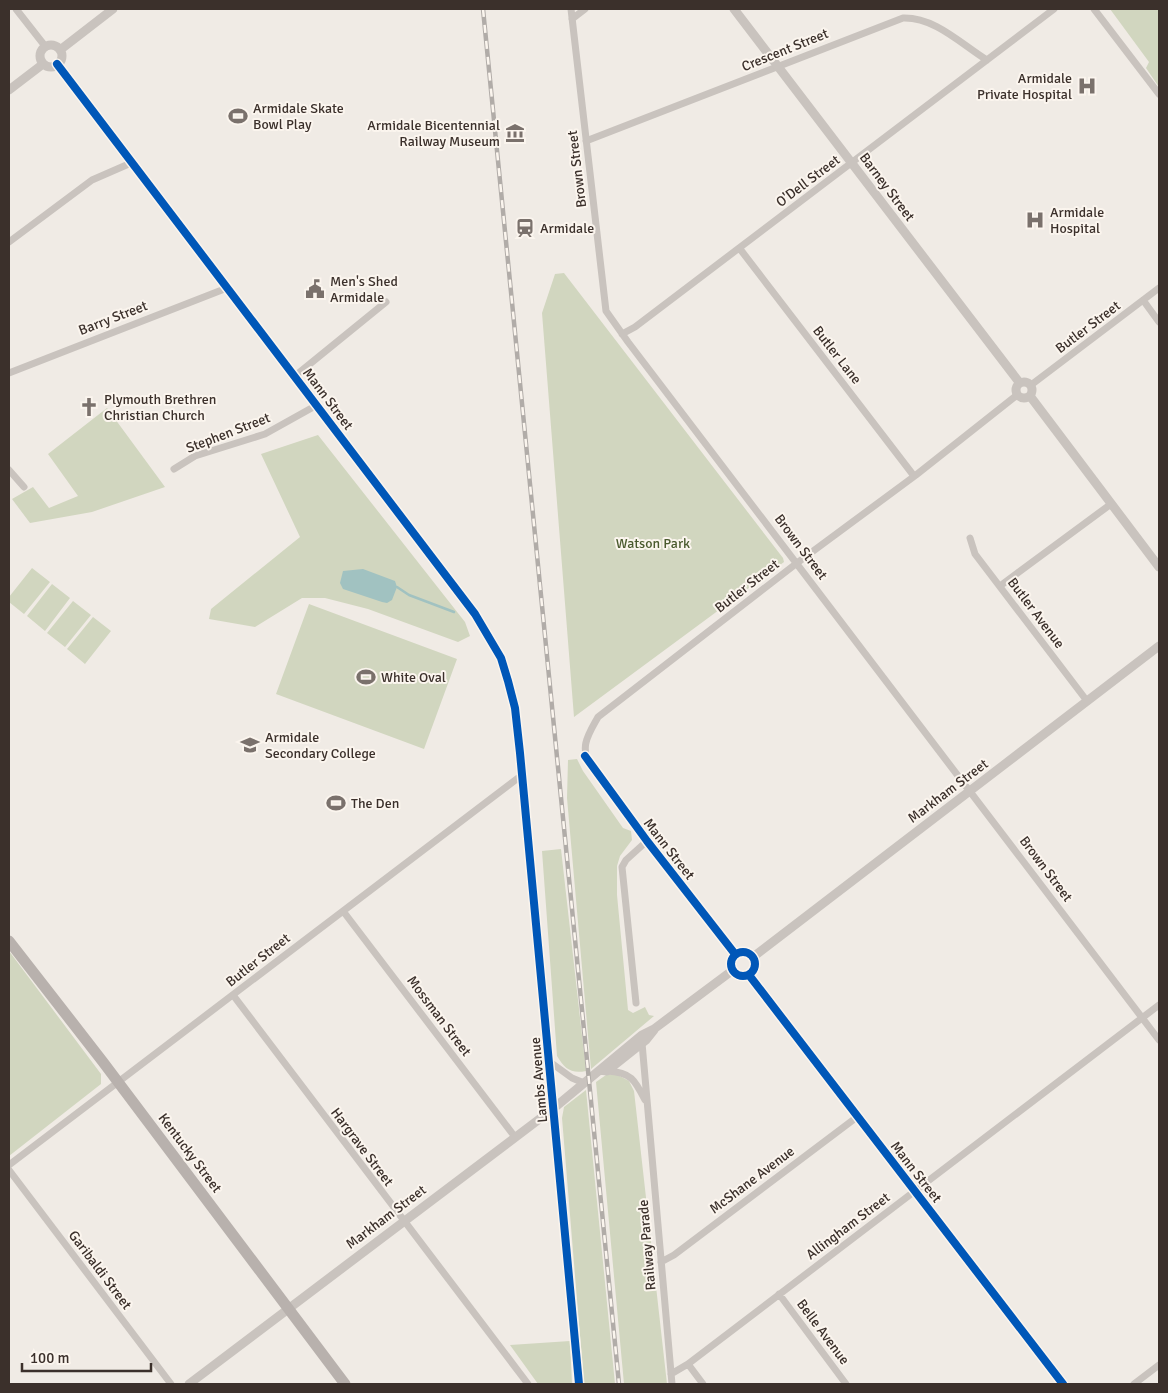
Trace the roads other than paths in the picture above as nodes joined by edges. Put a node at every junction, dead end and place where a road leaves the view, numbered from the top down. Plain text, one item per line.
1 (16, 9) edge
2 (113, 9) edge
3 (571, 9) edge
4 (585, 9) edge
5 (734, 9) edge
6 (912, 9) edge
7 (1054, 9) edge
8 (1094, 9) edge
9 (914, 17) junction
10 (572, 19) junction
11 (45, 46) junction
12 (60, 50) junction
13 (987, 60) junction
14 (43, 64) junction
15 (57, 64) junction
16 (778, 66) junction
17 (9, 90) edge
18 (1159, 94) edge
19 (586, 142) junction
20 (131, 163) junction
21 (852, 164) junction
22 (9, 242) edge
23 (740, 249) junction
24 (227, 288) junction
25 (1159, 288) edge
26 (1143, 300) junction
27 (386, 302) dead end
28 (1159, 322) edge
29 (622, 334) junction
30 (9, 373) edge
31 (295, 376) junction
32 (1019, 382) junction
33 (1031, 385) junction
34 (1017, 395) junction
35 (1030, 396) junction
36 (317, 405) junction
37 (174, 469) dead end
38 (9, 470) edge
39 (914, 476) junction
40 (24, 487) dead end
41 (1111, 504) junction
42 (970, 538) dead end
43 (797, 563) junction
44 (1159, 567) edge
45 (1000, 586) junction
46 (1159, 646) edge
47 (1087, 701) junction
48 (585, 756) joint
49 (522, 775) junction
50 (970, 791) junction
51 (647, 841) junction
52 (343, 911) junction
53 (9, 941) edge
54 (735, 954) junction
55 (753, 956) junction
56 (733, 970) junction
57 (749, 975) junction
58 (232, 995) junction
59 (636, 1003) dead end
60 (1159, 1005) edge
61 (1142, 1018) junction
62 (654, 1029) junction
63 (1159, 1040) edge
64 (642, 1043) junction
65 (550, 1062) junction
66 (604, 1071) junction
67 (118, 1082) junction
68 (584, 1083) junction
69 (646, 1102) junction
70 (554, 1108) junction
71 (857, 1116) junction
72 (515, 1137) junction
73 (9, 1165) edge
74 (9, 1170) edge
75 (915, 1191) junction
76 (402, 1221) junction
77 (661, 1262) junction
78 (779, 1294) junction
79 (288, 1309) junction
80 (688, 1364) junction
81 (1159, 1365) edge
82 (671, 1374) junction
83 (171, 1384) edge
84 (189, 1384) edge
85 (345, 1384) edge
86 (528, 1384) edge
87 (579, 1384) edge
88 (672, 1384) edge
89 (703, 1384) edge
90 (846, 1384) edge
91 (1062, 1384) edge
92 (1134, 1384) edge

1 - 11 street
2 - 12 street
3 - 10 street, Brown Street
4 - 10 street
5 - 16 street, Barney Street
6 - 9 street
7 - 13 street, O'Dell Street
8 - 18 street
9 - 13 street
9 - 16 street, Crescent Street
10 - 19 street, Brown Street
11 - 12 street
11 - 14 street
12 - 15 street
13 - 21 street, O'Dell Street
14 - 15 street
14 - 17 street
15 - 20 street, Mann Street
16 - 19 street, Crescent Street
16 - 21 street, Barney Street
19 - 29 street, Brown Street
20 - 22 street
20 - 24 street, Mann Street
21 - 23 street, O'Dell Street
21 - 32 street, Barney Street
23 - 29 street, O'Dell Street
23 - 39 street, Butler Lane
24 - 30 street, Barry Street
24 - 31 street, Mann Street
25 - 26 street, Butler Street
26 - 28 street
26 - 33 street, Butler Street
27 - 31 street
29 - 43 street, Brown Street
31 - 36 street, Mann Street
32 - 33 street
32 - 34 street
33 - 35 street
34 - 35 street
34 - 39 street, Butler Street
35 - 41 street
36 - 37 street, Stephen Street
36 - 49 street, Mann Street
38 - 40 street
39 - 43 street, Butler Street
41 - 44 street
41 - 45 street
42 - 45 street, Butler Avenue
43 - 48 street, Butler Street
43 - 50 street, Brown Street
45 - 47 street, Butler Avenue
46 - 47 street, Markham Street
47 - 50 street, Markham Street
48 - 51 street, Mann Street
49 - 52 street, Butler Street
49 - 65 street, Lambs Avenue
50 - 55 street, Markham Street
50 - 61 street, Brown Street
51 - 54 street, Mann Street
51 - 59 street
52 - 58 street, Butler Street
52 - 72 street, Mossman Street
53 - 67 main road, Kentucky Street
54 - 55 street
54 - 56 street
55 - 57 street
56 - 57 street
56 - 62 street, Markham Street
57 - 71 street, Mann Street
58 - 67 street, Butler Street
58 - 76 street, Hargrave Street
60 - 61 street, Allingham Street
61 - 63 street, Brown Street
61 - 75 street, Allingham Street
62 - 64 street, Markham Street
62 - 66 street, Markham Street
64 - 66 street, Markham Street
64 - 69 street, Railway Parade
65 - 68 street, Lambs Avenue
65 - 70 street, Lambs Avenue
66 - 68 street, Markham Street
66 - 69 street, Railway Parade
67 - 73 street, Butler Street
67 - 79 main road, Kentucky Street
68 - 70 street, Markham Street
69 - 77 street, Railway Parade
70 - 72 street, Markham Street
70 - 87 street, Lambs Avenue
71 - 75 street, Mann Street
71 - 77 street, McShane Avenue
72 - 76 street, Markham Street
74 - 83 street, Garibaldi Street
75 - 78 street, Allingham Street
75 - 91 street, Mann Street
76 - 79 street, Markham Street
76 - 86 street, Hargrave Street
77 - 82 street, Railway Parade
78 - 80 street, Allingham Street
78 - 90 street, Belle Avenue
79 - 84 street, Markham Street
79 - 85 main road, Kentucky Street
80 - 82 street, Allingham Street
80 - 89 street
81 - 92 street
82 - 88 street, Railway Parade

